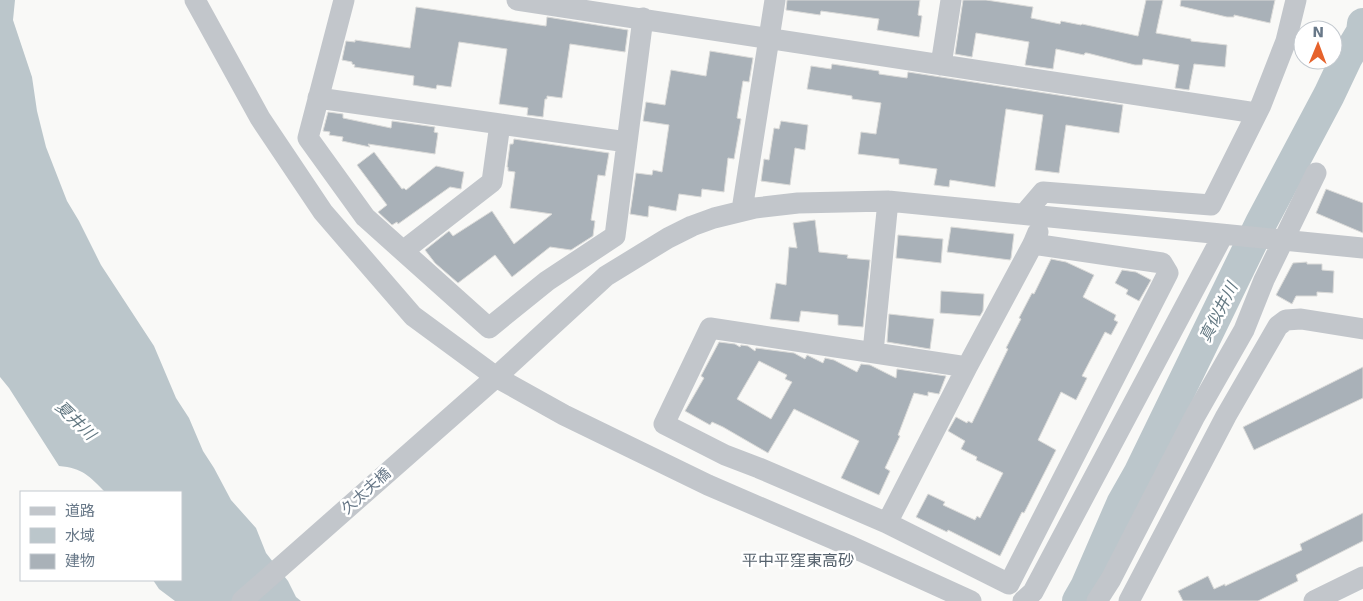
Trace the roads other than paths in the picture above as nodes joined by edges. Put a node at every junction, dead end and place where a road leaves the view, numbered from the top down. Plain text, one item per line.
1 (195, 0) edge
2 (344, 0) edge
3 (517, 0) edge
4 (775, 0) edge
5 (952, 0) edge
6 (1296, 0) edge
7 (591, 5) edge
8 (643, 18) junction
9 (769, 38) junction
10 (941, 66) junction
11 (318, 98) junction
12 (1256, 113) junction
13 (500, 124) junction
14 (627, 142) junction
15 (1316, 173) dead end
16 (888, 201) junction
17 (742, 210) junction
18 (1035, 215) junction
19 (1223, 235) junction
20 (1281, 241) junction
21 (1033, 244) junction
22 (1363, 248) edge
23 (403, 250) junction
24 (1363, 329) edge
25 (873, 352) junction
26 (967, 366) junction
27 (493, 379) junction
28 (887, 524) junction
29 (1363, 577) edge
30 (242, 601) edge
31 (971, 601) edge
32 (1023, 601) edge
33 (1097, 601) edge
34 (1129, 601) edge
35 (1314, 601) edge

1 - 27 street
2 - 11 street
3 - 7 street
4 - 9 street
5 - 10 street
6 - 12 street
7 - 8 street
8 - 9 street
8 - 14 street
9 - 10 street
9 - 17 street
10 - 12 street
11 - 13 street
11 - 23 street
12 - 18 street
13 - 14 street
13 - 23 street
14 - 23 street
15 - 20 street
16 - 17 street, 久太夫橋
16 - 18 street, 久太夫橋
16 - 25 street
17 - 27 street, 久太夫橋
18 - 19 street, 久太夫橋
18 - 21 street
19 - 20 street, 久太夫橋
19 - 32 street
20 - 22 street, 久太夫橋
20 - 33 street
21 - 26 street
21 - 28 street
24 - 34 street
25 - 26 street
25 - 28 street
26 - 28 street
27 - 30 street, 久太夫橋
27 - 31 street
29 - 35 street

